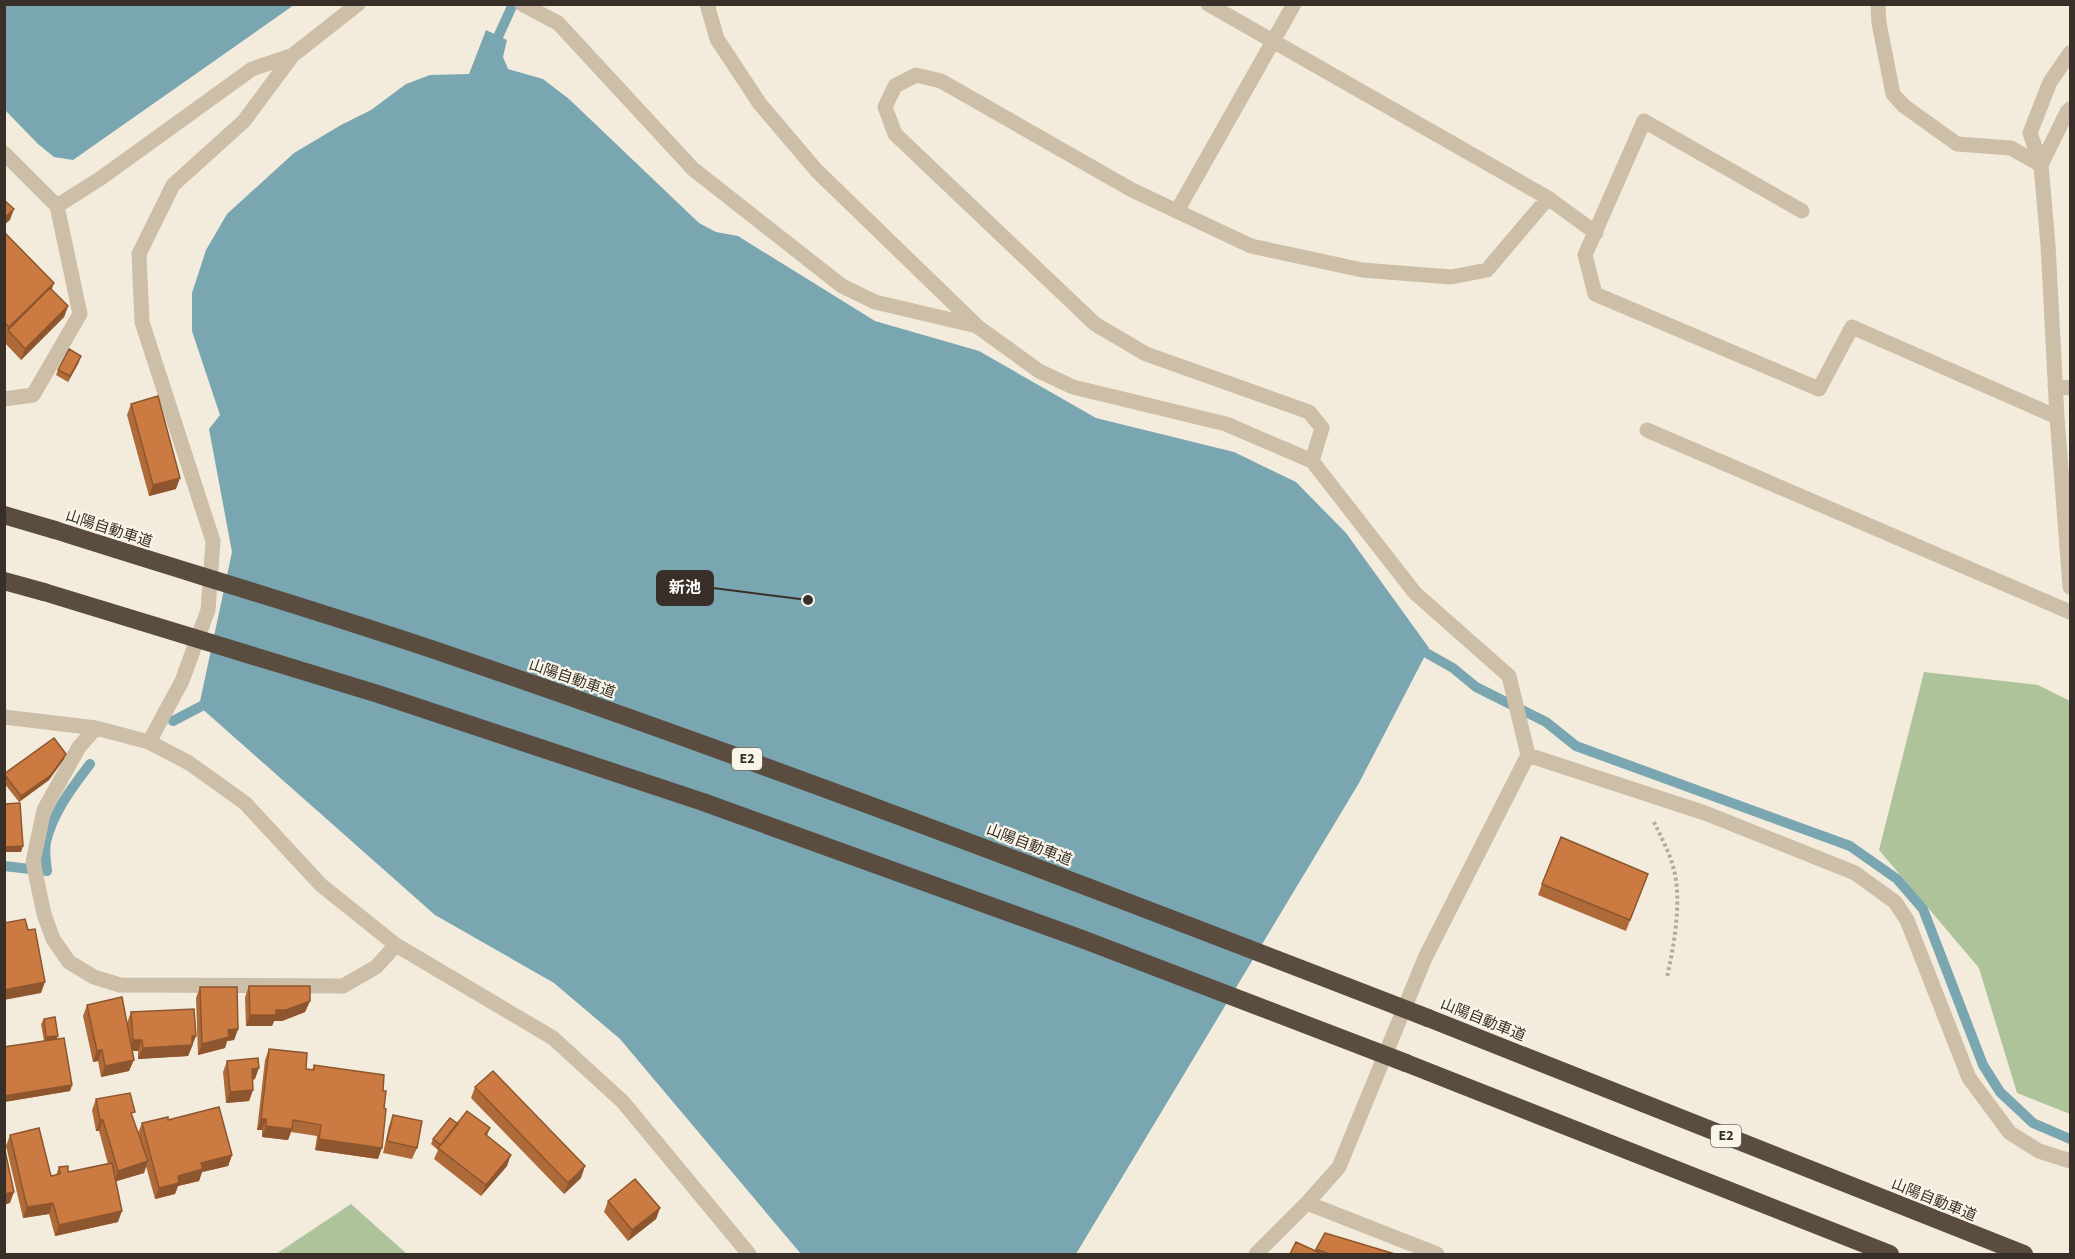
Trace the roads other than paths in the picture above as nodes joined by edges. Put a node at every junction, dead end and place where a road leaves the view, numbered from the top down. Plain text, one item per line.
1 (358, 4) edge
2 (522, 4) edge
3 (707, 4) edge
4 (1208, 4) edge
5 (1294, 4) edge
6 (1878, 4) edge
7 (1273, 42) junction
8 (2070, 53) edge
9 (293, 55) junction
10 (2070, 109) edge
11 (4, 153) edge
12 (2041, 165) junction
13 (1548, 198) junction
14 (57, 206) junction
15 (1177, 211) junction
16 (1802, 211) dead end
17 (1596, 233) junction
18 (978, 327) junction
19 (2063, 387) edge
20 (4, 399) edge
21 (2057, 417) junction
22 (1647, 430) dead end
23 (1312, 461) junction
24 (4, 515) edge
25 (4, 581) edge
26 (2070, 587) edge
27 (2070, 612) edge
28 (4, 717) edge
29 (96, 728) junction
30 (149, 742) junction
31 (1528, 754) junction
32 (396, 945) junction
33 (2070, 1161) edge
34 (1306, 1203) junction
35 (749, 1254) edge
36 (1256, 1254) edge
37 (1437, 1254) edge
38 (1890, 1254) edge
39 (2024, 1254) edge

1 - 9 street
2 - 18 street
3 - 18 street
4 - 7 street
5 - 7 street
6 - 12 street
7 - 13 street
7 - 15 street
8 - 12 street
9 - 14 street
9 - 30 street
10 - 12 street
11 - 14 street
12 - 19 street
13 - 15 street
13 - 17 street
14 - 20 street
15 - 23 street
16 - 17 street
17 - 21 street
18 - 23 street
19 - 21 street
21 - 26 street
22 - 27 street
23 - 31 street
24 - 39 highway, 山陽自動車道 / E2, bridge
25 - 38 highway, bridge
28 - 29 street
29 - 30 street
29 - 32 street
30 - 32 street
31 - 33 street
31 - 34 street
32 - 35 street
34 - 36 street
34 - 37 street

